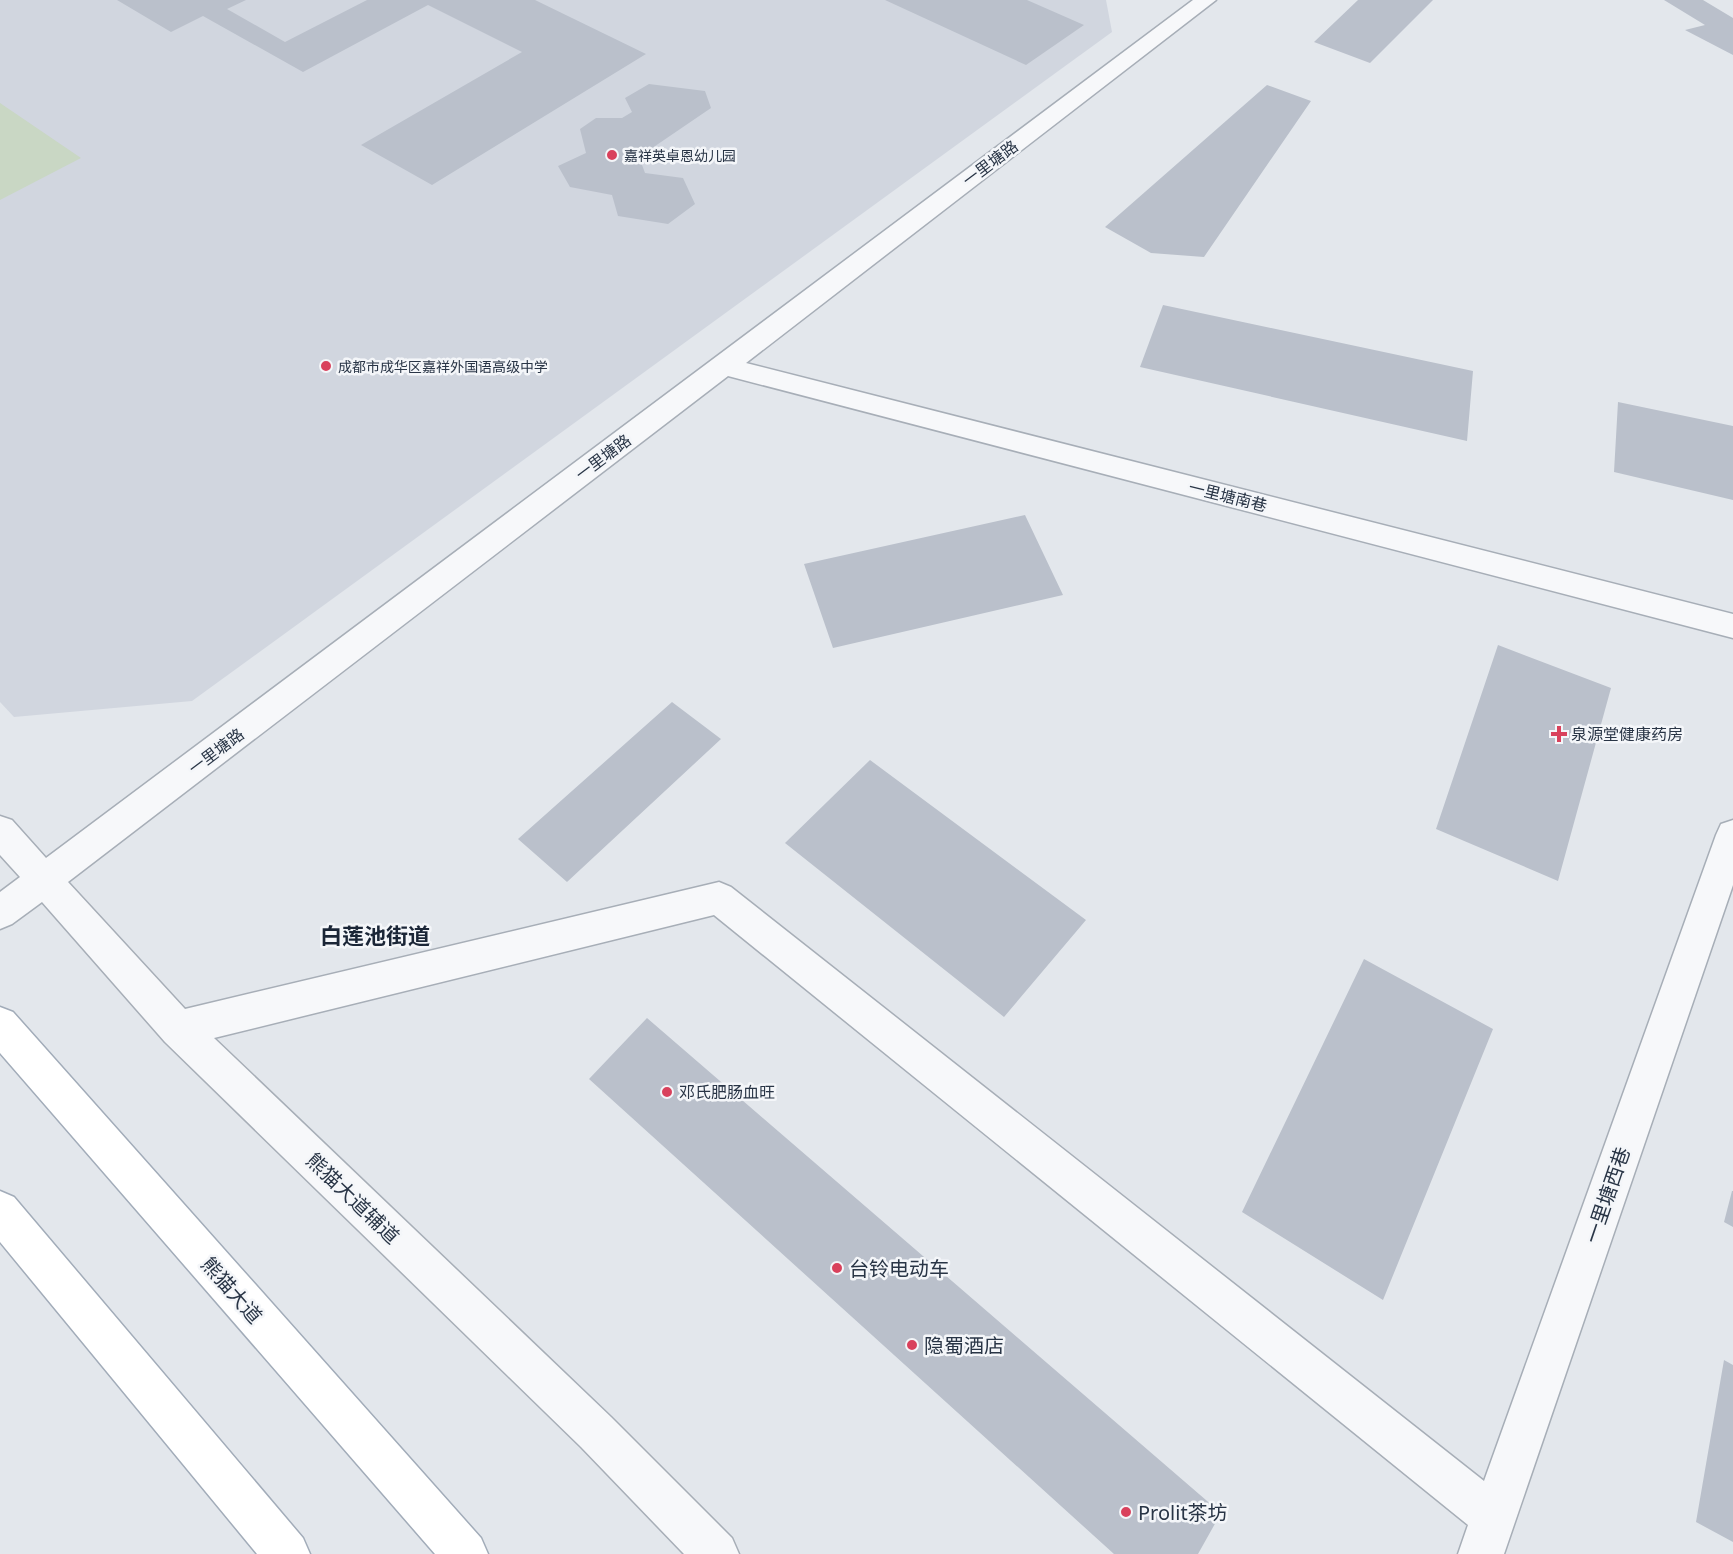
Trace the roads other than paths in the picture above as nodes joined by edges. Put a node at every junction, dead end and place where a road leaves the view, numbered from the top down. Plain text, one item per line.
1 (1189, 3) edge
2 (724, 366) junction
3 (1733, 626) edge
4 (0, 831) edge
5 (1733, 836) edge
6 (45, 881) junction
7 (0, 913) edge
8 (0, 1025) edge
9 (178, 1029) junction
10 (0, 1211) edge
11 (1494, 1517) junction
12 (287, 1554) edge
13 (465, 1554) edge
14 (716, 1554) edge
15 (1481, 1554) edge

1 - 2 street, 一里塘路
2 - 3 street, 一里塘南巷
2 - 6 street, 一里塘路
4 - 6 street, 熊猫大道辅道
5 - 11 street, 一里塘西巷
6 - 7 street, 一里塘路
6 - 9 street, 熊猫大道辅道
8 - 13 main road, 熊猫大道
9 - 11 street
9 - 14 street, 熊猫大道辅道
10 - 12 main road
11 - 15 street, 一里塘西巷

